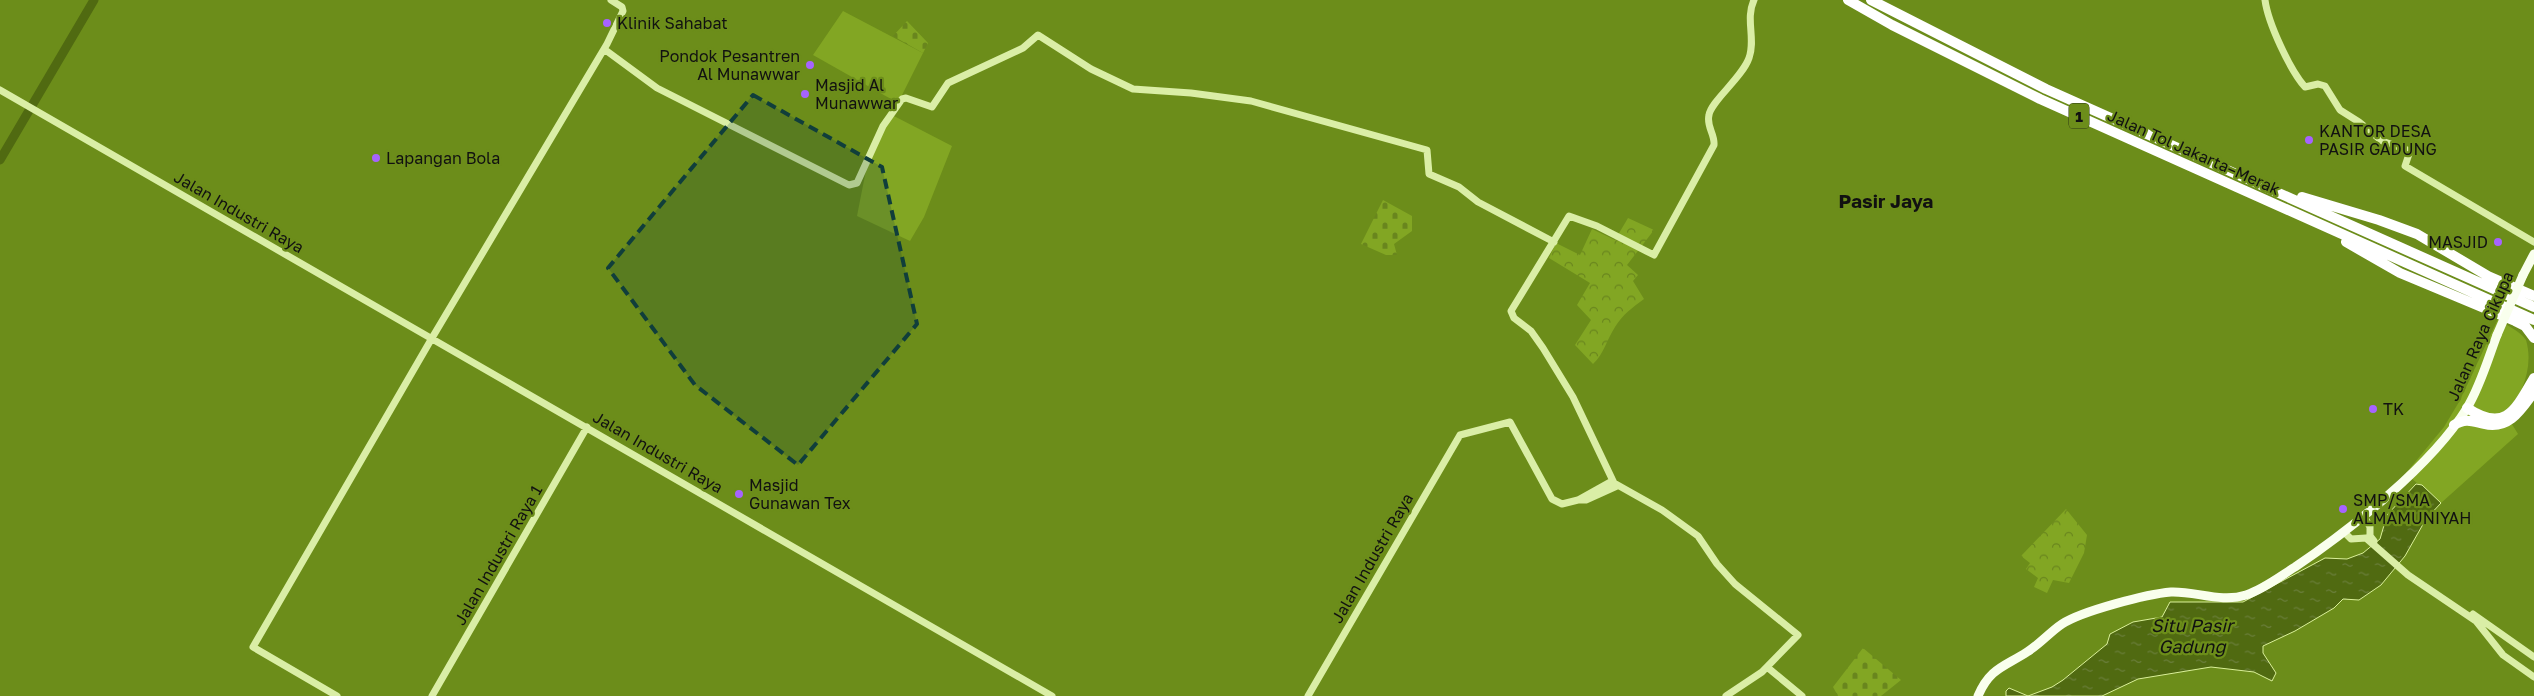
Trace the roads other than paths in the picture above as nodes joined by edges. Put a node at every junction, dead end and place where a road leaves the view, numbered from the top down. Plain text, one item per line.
1 (611, 0) edge
2 (1754, 0) edge
3 (1848, 0) edge
4 (1871, 0) edge
5 (2265, 0) edge
6 (604, 49) junction
7 (0, 90) edge
8 (2276, 192) junction
9 (1554, 242) junction
10 (2534, 242) edge
11 (2534, 254) edge
12 (2534, 296) edge
13 (2534, 307) edge
14 (2531, 326) edge
15 (432, 338) junction
16 (2534, 338) edge
17 (2534, 378) edge
18 (2534, 392) edge
19 (2467, 408) junction
20 (2454, 425) junction
21 (587, 427) junction
22 (1615, 483) junction
23 (2364, 516) junction
24 (2344, 532) junction
25 (2368, 537) junction
26 (2410, 576) junction
27 (2534, 657) edge
28 (1767, 667) junction
29 (2534, 677) edge
30 (337, 696) edge
31 (432, 696) edge
32 (1052, 696) edge
33 (1308, 696) edge
34 (1726, 696) edge
35 (1802, 696) edge
36 (1978, 696) edge

1 - 6 street
2 - 9 street
3 - 14 highway, Jalan Tol Jakarta–Merak / 1
4 - 8 highway, Jalan Tol Jakarta–Merak / 1
5 - 10 street
6 - 9 street
6 - 15 street
7 - 15 street, Jalan Industri Raya
8 - 12 highway
8 - 13 highway, Jalan Tol Jakarta–Merak / 1
9 - 22 street
11 - 19 main road, Jalan Raya Cikupa, bridge
14 - 16 highway
15 - 21 street, Jalan Industri Raya
15 - 30 street
17 - 19 highway
18 - 20 highway
19 - 20 main road, Jalan Raya Cikupa
20 - 23 main road, Jalan Raya Cikupa
21 - 31 street, Jalan Industri Raya 1
21 - 32 street, Jalan Industri Raya
22 - 28 street
22 - 33 street, Jalan Industri Raya
23 - 24 main road, Jalan Raya Cikupa
23 - 25 street
24 - 25 street
24 - 36 main road, Jalan Raya Cikupa
25 - 26 street
26 - 27 street
26 - 29 street
28 - 34 street
28 - 35 street

